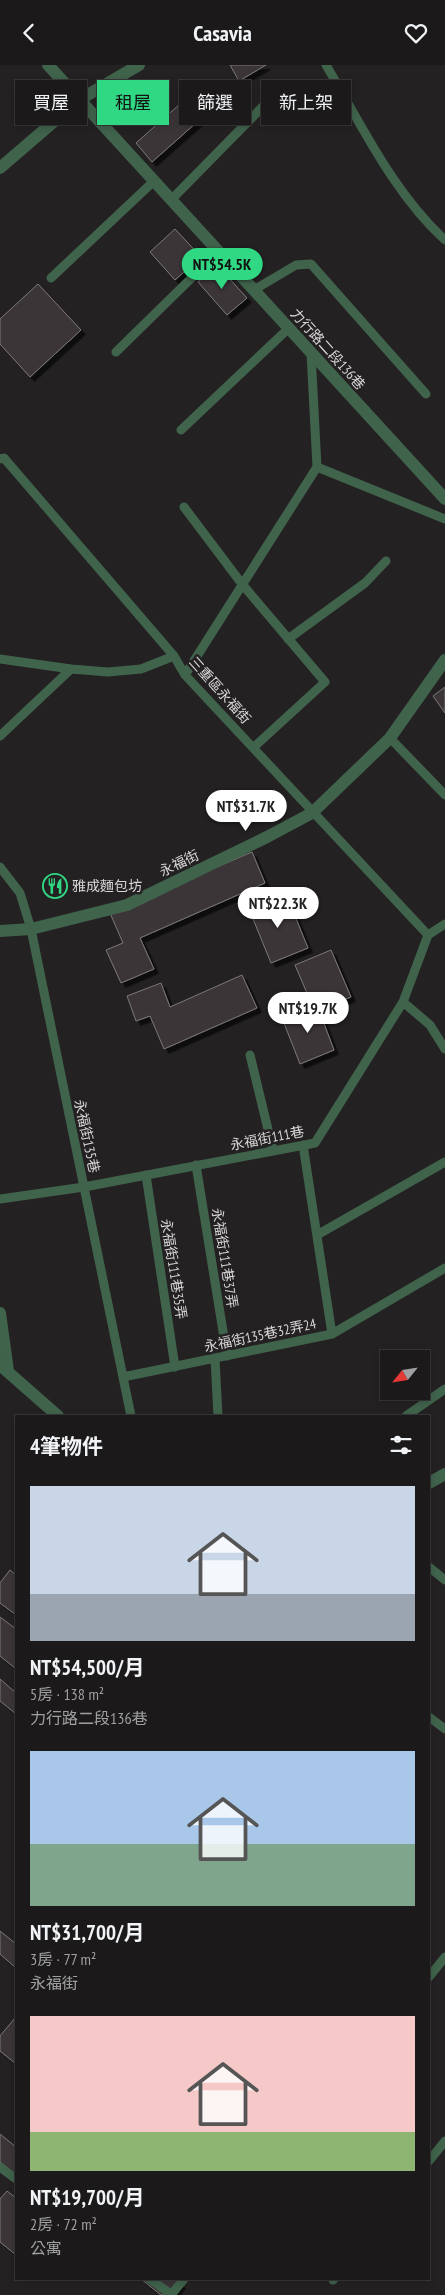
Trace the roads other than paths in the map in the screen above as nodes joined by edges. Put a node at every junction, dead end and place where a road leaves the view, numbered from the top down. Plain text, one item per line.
1 (48, 65) edge
2 (139, 65) edge
3 (326, 65) edge
4 (61, 80) edge
5 (335, 80) edge
6 (87, 95) edge
7 (351, 107) edge
8 (87, 109) edge
9 (261, 109) edge
10 (50, 125) edge
11 (0, 168) edge
12 (154, 181) junction
13 (172, 200) junction
14 (445, 240) edge
15 (218, 251) junction
16 (51, 278) dead end
17 (254, 290) junction
18 (289, 328) junction
19 (116, 352) dead end
20 (311, 353) junction
21 (426, 394) dead end
22 (182, 430) dead end
23 (0, 459) edge
24 (317, 467) junction
25 (445, 499) edge
26 (184, 507) dead end
27 (445, 519) edge
28 (386, 561) dead end
29 (242, 584) junction
30 (288, 639) junction
31 (174, 656) junction
32 (0, 659) edge
33 (445, 660) edge
34 (71, 669) junction
35 (185, 675) junction
36 (0, 736) edge
37 (390, 738) junction
38 (254, 747) junction
39 (445, 795) edge
40 (312, 813) junction
41 (0, 867) edge
42 (445, 924) edge
43 (31, 929) junction
44 (0, 931) edge
45 (428, 935) junction
46 (403, 1002) junction
47 (445, 1049) edge
48 (250, 1055) dead end
49 (304, 1145) junction
50 (273, 1151) junction
51 (445, 1163) edge
52 (196, 1165) junction
53 (146, 1175) junction
54 (84, 1187) junction
55 (0, 1199) edge
56 (317, 1235) junction
57 (445, 1268) edge
58 (0, 1313) edge
59 (332, 1334) junction
60 (227, 1356) junction
61 (214, 1359) junction
62 (175, 1367) junction
63 (4, 1368) edge
64 (123, 1377) junction
65 (445, 1389) edge
66 (57, 1415) edge
67 (131, 1415) edge
68 (218, 1415) edge
69 (407, 1415) edge
70 (445, 1474) edge
71 (430, 1482) edge
72 (430, 1568) edge
73 (445, 1580) edge
74 (430, 1718) edge
75 (445, 1729) edge
76 (445, 1957) edge
77 (430, 1976) edge
78 (445, 2141) edge
79 (430, 2160) edge
80 (0, 2167) edge
81 (15, 2178) edge
82 (151, 2280) edge
83 (183, 2280) edge
84 (172, 2295) edge

1 - 4 street, 力行路二段136巷
2 - 6 street
3 - 5 lane
7 - 14 lane
8 - 12 street, 力行路二段136巷
9 - 13 lane
10 - 11 street
12 - 13 street, 力行路二段136巷
12 - 16 lane
13 - 15 street, 力行路二段136巷
15 - 17 street, 力行路二段136巷
15 - 19 lane
17 - 18 street, 力行路二段136巷
17 - 21 lane
18 - 20 street, 力行路二段136巷
18 - 22 lane
20 - 24 lane
20 - 25 street, 力行路二段136巷
23 - 31 lane, 三重區永福街
24 - 27 lane
24 - 29 lane
26 - 29 lane
28 - 30 lane
29 - 30 lane
29 - 35 lane
30 - 38 lane
31 - 34 lane
31 - 35 lane, 三重區永福街
32 - 34 lane
33 - 37 street, 永福街
34 - 36 lane
35 - 38 lane, 三重區永福街
37 - 39 lane
37 - 40 street, 永福街
38 - 40 lane, 三重區永福街
40 - 43 street, 永福街
40 - 45 lane, 三重區永福街
41 - 43 lane, 永福街135巷
42 - 45 lane
43 - 44 street, 永福街
43 - 54 lane, 永福街135巷
45 - 46 lane, 永福街111巷
46 - 47 lane
46 - 49 lane, 永福街111巷
48 - 50 lane
49 - 50 lane, 永福街111巷
49 - 56 lane, 永福街135巷32弄24
50 - 52 lane, 永福街111巷
51 - 56 lane
52 - 53 lane, 永福街111巷
52 - 60 lane, 永福街111巷37弄
53 - 54 lane, 永福街111巷
53 - 62 lane, 永福街111巷35弄
54 - 55 lane, 永福街111巷
54 - 64 lane, 永福街135巷
56 - 59 lane, 永福街135巷32弄24
57 - 59 lane
58 - 63 street
59 - 60 lane, 永福街135巷32弄24
60 - 61 lane, 永福街135巷32弄24
61 - 62 lane, 永福街135巷32弄24
61 - 68 lane
62 - 64 lane, 永福街135巷32弄24
63 - 66 street
64 - 67 lane, 永福街135巷
65 - 69 lane
70 - 71 street
72 - 73 lane
74 - 75 lane
76 - 77 lane
78 - 79 lane
80 - 81 lane
82 - 84 lane
83 - 84 lane

